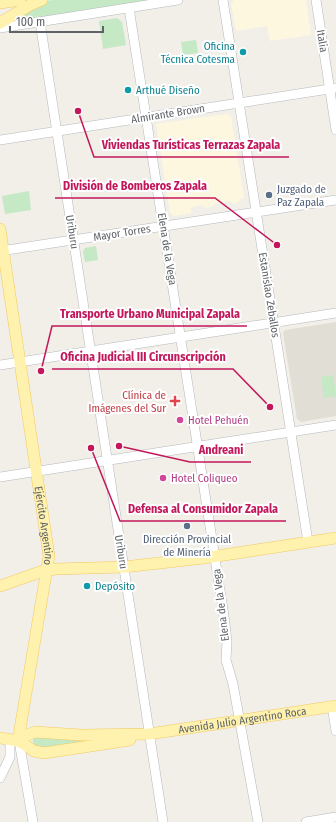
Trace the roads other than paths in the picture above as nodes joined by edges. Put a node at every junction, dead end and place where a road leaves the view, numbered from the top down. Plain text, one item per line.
1 (20, 0) edge
2 (42, 0) edge
3 (178, 0) edge
4 (223, 0) edge
5 (316, 0) edge
6 (0, 3) edge
7 (130, 8) junction
8 (40, 22) junction
9 (0, 23) edge
10 (0, 28) edge
11 (333, 88) edge
12 (239, 103) junction
13 (146, 117) junction
14 (336, 130) edge
15 (57, 131) junction
16 (0, 140) edge
17 (336, 200) edge
18 (256, 212) junction
19 (164, 226) junction
20 (0, 229) edge
21 (74, 240) junction
22 (2, 251) edge
23 (336, 313) edge
24 (274, 322) junction
25 (181, 337) junction
26 (90, 351) junction
27 (20, 362) junction
28 (0, 365) edge
29 (336, 425) edge
30 (291, 432) junction
31 (198, 446) junction
32 (107, 460) junction
33 (37, 471) junction
34 (0, 477) edge
35 (336, 538) edge
36 (308, 542) junction
37 (215, 556) junction
38 (124, 568) junction
39 (48, 570) junction
40 (0, 586) edge
41 (334, 706) edge
42 (239, 721) junction
43 (336, 731) edge
44 (149, 734) junction
45 (10, 740) edge
46 (2, 767) edge
47 (0, 778) edge
48 (336, 817) edge
49 (33, 822) edge
50 (163, 822) edge
51 (258, 822) edge
52 (306, 822) edge

1 - 6 main road
2 - 9 main road
3 - 7 street
4 - 12 street, Estanislao Zeballos
5 - 11 street, Italia
7 - 8 street
7 - 13 street, Elena de la Vega
8 - 10 street
8 - 15 street, Uriburu
11 - 12 street, Almirante Brown
11 - 14 street, Italia
12 - 13 street, Almirante Brown
12 - 18 street, Estanislao Zeballos
13 - 15 street, Almirante Brown
13 - 19 street, Elena de la Vega
15 - 16 street, Almirante Brown
15 - 21 street, Uriburu
17 - 18 street, Mayor Torres
18 - 19 street, Mayor Torres
18 - 24 street, Estanislao Zeballos
19 - 21 street, Mayor Torres
19 - 25 street, Elena de la Vega
20 - 22 main road, Ejército Argentino
21 - 22 street, Mayor Torres
21 - 26 street, Uriburu
22 - 27 main road, Ejército Argentino
23 - 24 street
24 - 25 street
24 - 30 street, Estanislao Zeballos
25 - 26 street
25 - 31 street, Elena de la Vega
26 - 27 street
26 - 32 street, Uriburu
27 - 28 street
27 - 33 main road, Ejército Argentino
29 - 30 street
30 - 31 street
30 - 36 street, Estanislao Zeballos
31 - 32 street
31 - 37 street, Elena de la Vega
32 - 33 street
32 - 38 street, Uriburu
33 - 34 street
33 - 39 main road, Ejército Argentino
35 - 36 main road
36 - 37 main road
37 - 38 main road
37 - 42 street, Elena de la Vega
38 - 39 main road
38 - 44 street, Uriburu
39 - 40 main road
39 - 45 main road, Ejército Argentino
41 - 42 main road, Avenida Julio Argentino Roca
41 - 43 street
42 - 44 main road, Avenida Julio Argentino Roca
42 - 51 street, Elena de la Vega
44 - 45 main road, Avenida Julio Argentino Roca
44 - 45 main road, Avenida Julio Argentino Roca
44 - 50 street, Uriburu
45 - 46 street
45 - 49 street, Ejército Argentino
46 - 47 street
48 - 52 street

